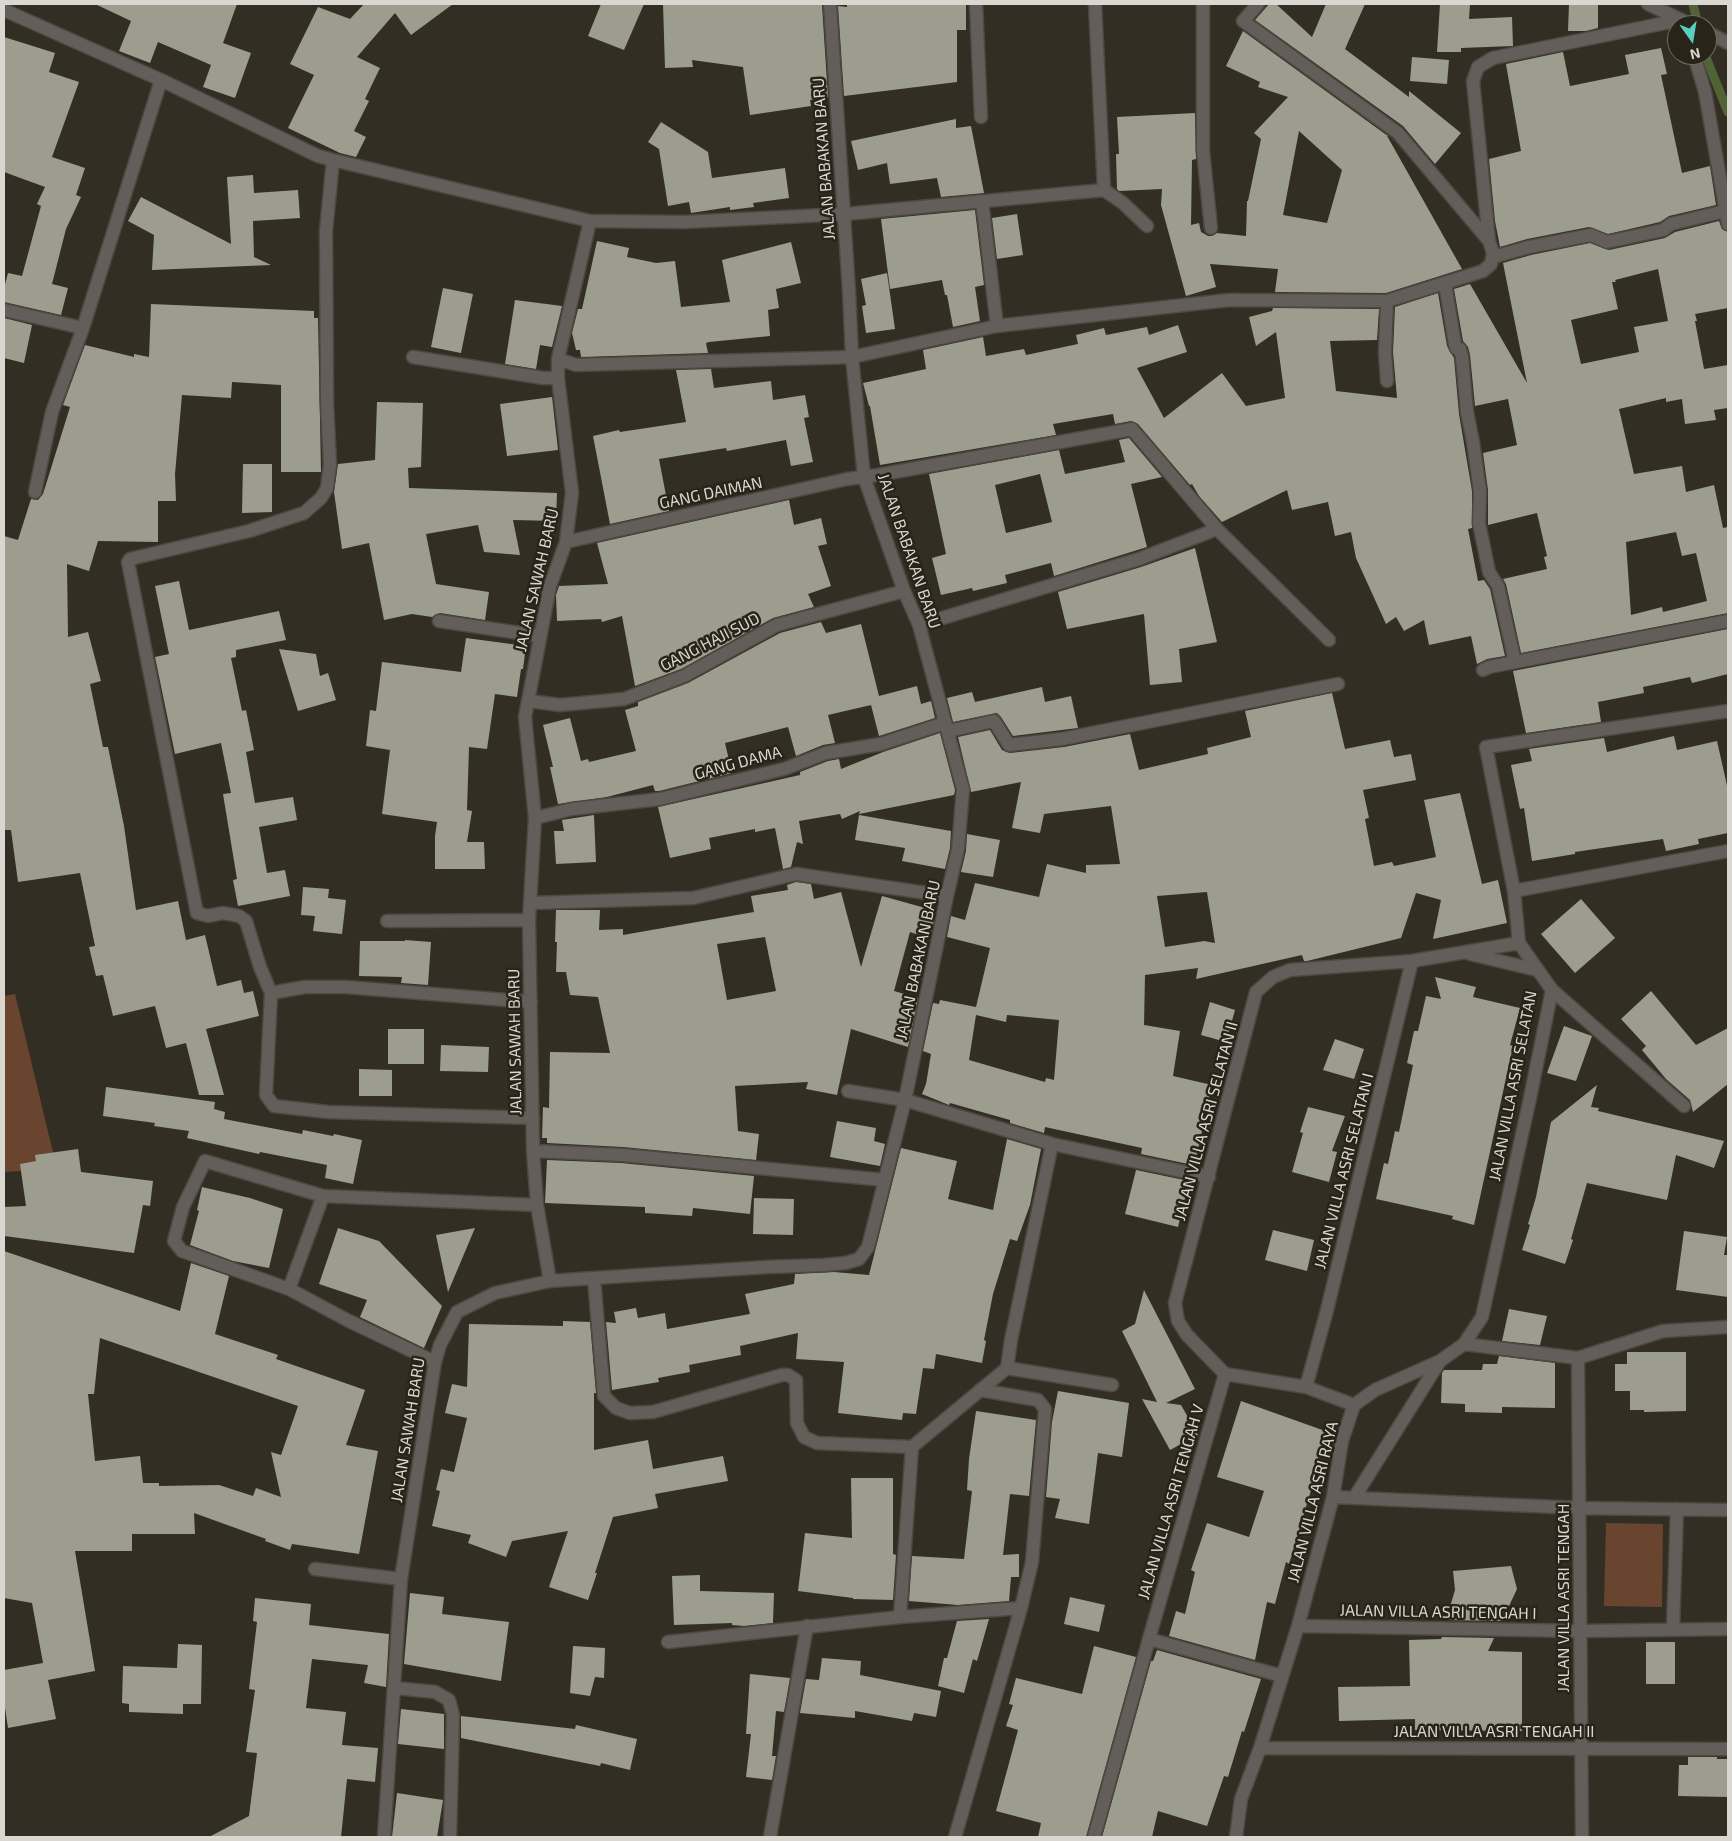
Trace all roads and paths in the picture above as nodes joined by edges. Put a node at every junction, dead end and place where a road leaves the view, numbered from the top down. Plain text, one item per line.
1 (830, 4) edge
2 (976, 4) edge
3 (1095, 4) edge
4 (1203, 4) edge
5 (1258, 4) edge
6 (1648, 4) edge
7 (4, 10) edge
8 (1670, 15) edge
9 (1667, 26) edge
10 (1697, 65) edge
11 (161, 80) junction
12 (981, 117) dead end
13 (332, 160) junction
14 (1104, 190) junction
15 (982, 200) junction
16 (1726, 211) junction
17 (845, 214) junction
18 (590, 221) junction
19 (1728, 224) edge
20 (1147, 226) dead end
21 (1210, 228) dead end
22 (1489, 241) junction
23 (1493, 257) junction
24 (1445, 283) junction
25 (1387, 302) junction
26 (4, 310) edge
27 (997, 326) junction
28 (83, 328) junction
29 (413, 357) dead end
30 (852, 357) junction
31 (558, 359) junction
32 (558, 378) junction
33 (1387, 381) dead end
34 (864, 477) junction
35 (35, 492) dead end
36 (1216, 529) junction
37 (566, 542) junction
38 (904, 591) junction
39 (439, 621) dead end
40 (1728, 621) edge
41 (919, 625) junction
42 (540, 636) junction
43 (1329, 640) dead end
44 (1515, 662) junction
45 (1483, 670) dead end
46 (1338, 684) dead end
47 (529, 701) junction
48 (1728, 711) edge
49 (946, 727) junction
50 (535, 818) junction
51 (1728, 852) edge
52 (1514, 891) junction
53 (947, 896) junction
54 (530, 903) junction
55 (529, 920) junction
56 (387, 921) dead end
57 (1519, 943) junction
58 (1465, 953) junction
59 (1412, 961) junction
60 (1538, 970) junction
61 (1552, 990) junction
62 (271, 993) junction
63 (531, 1002) junction
64 (848, 1091) dead end
65 (905, 1100) junction
66 (1684, 1106) dead end
67 (533, 1118) junction
68 (1052, 1144) junction
69 (534, 1151) junction
70 (1209, 1177) junction
71 (885, 1180) junction
72 (323, 1196) junction
73 (538, 1205) junction
74 (594, 1278) junction
75 (550, 1281) junction
76 (289, 1289) junction
77 (1728, 1327) edge
78 (1464, 1344) junction
79 (1578, 1358) junction
80 (1440, 1361) junction
81 (435, 1362) junction
82 (1007, 1368) junction
83 (1225, 1374) junction
84 (1112, 1385) dead end
85 (1306, 1387) junction
86 (980, 1390) junction
87 (1354, 1405) junction
88 (912, 1447) junction
89 (1333, 1497) junction
90 (1354, 1498) junction
91 (1580, 1508) junction
92 (1677, 1509) junction
93 (1728, 1510) edge
94 (315, 1568) dead end
95 (401, 1579) junction
96 (1021, 1608) junction
97 (900, 1616) junction
98 (807, 1626) junction
99 (1298, 1626) junction
100 (1673, 1629) junction
101 (1728, 1629) edge
102 (1580, 1631) junction
103 (1149, 1639) junction
104 (668, 1642) dead end
105 (1282, 1676) junction
106 (395, 1688) junction
107 (1260, 1748) junction
108 (1581, 1748) junction
109 (1728, 1749) edge
110 (384, 1837) edge
111 (450, 1837) edge
112 (770, 1837) edge
113 (955, 1837) edge
114 (1094, 1837) edge
115 (1236, 1837) edge
116 (1582, 1837) edge

1 - 17 street, JALAN BABAKAN BARU
2 - 12 street
3 - 14 street
4 - 21 street
5 - 22 street
6 - 8 street
7 - 11 street
9 - 22 street
10 - 16 street
11 - 13 street
11 - 28 street
13 - 18 street
13 - 62 street
14 - 15 street
14 - 20 street
15 - 17 street
15 - 27 street
16 - 19 street
16 - 23 street
17 - 18 street
17 - 30 street, JALAN BABAKAN BARU
18 - 31 street, JALAN SAWAH BARU
22 - 23 street
23 - 24 street
24 - 25 street
24 - 44 street
25 - 27 street
25 - 33 street
26 - 28 street
27 - 30 street
28 - 35 street
29 - 32 street
30 - 31 street
30 - 34 street, JALAN BABAKAN BARU
31 - 32 street, JALAN SAWAH BARU
32 - 37 street, JALAN SAWAH BARU
34 - 36 street, GANG DAIMAN
34 - 37 street, GANG DAIMAN
34 - 38 street, JALAN BABAKAN BARU
36 - 41 street
36 - 43 street
37 - 42 street, JALAN SAWAH BARU
38 - 41 street, JALAN BABAKAN BARU
38 - 47 street, GANG HAJI SUD
39 - 42 street
40 - 44 street
41 - 49 street, JALAN BABAKAN BARU
42 - 47 street, JALAN SAWAH BARU
44 - 45 street
46 - 49 street, GANG DAMA
47 - 50 street, JALAN SAWAH BARU
48 - 52 street, JALAN VILLA ASRI SELATAN
49 - 50 street, GANG DAMA
49 - 53 street, JALAN BABAKAN BARU
50 - 54 street, JALAN SAWAH BARU
51 - 52 street
52 - 57 street, JALAN VILLA ASRI SELATAN
53 - 54 street
53 - 65 street, JALAN BABAKAN BARU
54 - 55 street, JALAN SAWAH BARU
55 - 56 street
55 - 63 street, JALAN SAWAH BARU
57 - 58 street, JALAN VILLA ASRI SELATAN II
57 - 60 street, JALAN VILLA ASRI SELATAN
58 - 59 street, JALAN VILLA ASRI SELATAN II
58 - 60 street, JALAN VILLA ASRI SELATAN II
59 - 70 street, JALAN VILLA ASRI SELATAN II
59 - 85 street, JALAN VILLA ASRI SELATAN I
60 - 61 street, JALAN VILLA ASRI SELATAN
61 - 66 street
61 - 78 street, JALAN VILLA ASRI SELATAN
62 - 63 street
62 - 67 street
63 - 67 street, JALAN SAWAH BARU
64 - 65 street
65 - 68 street
65 - 71 street, JALAN BABAKAN BARU
67 - 69 street, JALAN SAWAH BARU
68 - 70 street
68 - 82 street
69 - 71 street
69 - 73 street, JALAN SAWAH BARU
70 - 83 street, JALAN VILLA ASRI SELATAN II
71 - 74 street, JALAN BABAKAN BARU
72 - 73 street
72 - 76 street
72 - 76 street
73 - 75 street, JALAN SAWAH BARU
74 - 75 street, JALAN BABAKAN BARU
74 - 88 street
75 - 81 street, JALAN SAWAH BARU
76 - 81 street
77 - 79 street
78 - 79 street
78 - 80 street, JALAN VILLA ASRI RAYA
79 - 91 street, JALAN VILLA ASRI TENGAH
80 - 87 street, JALAN VILLA ASRI RAYA
80 - 90 street
81 - 95 street, JALAN SAWAH BARU
82 - 84 street
82 - 86 street
83 - 85 street
83 - 103 street, JALAN VILLA ASRI TENGAH V
85 - 87 street
86 - 88 street
86 - 96 street
87 - 89 street, JALAN VILLA ASRI RAYA
88 - 97 street
89 - 90 street
89 - 99 street, JALAN VILLA ASRI RAYA
90 - 91 street
91 - 92 street
91 - 102 street, JALAN VILLA ASRI TENGAH
92 - 93 street
92 - 100 street
94 - 95 street
95 - 106 street, JALAN SAWAH BARU
96 - 97 street
96 - 113 street
97 - 98 street
98 - 104 street
98 - 112 street
99 - 102 street, JALAN VILLA ASRI TENGAH I
99 - 105 street, JALAN VILLA ASRI RAYA
100 - 101 street, JALAN VILLA ASRI TENGAH I
100 - 102 street, JALAN VILLA ASRI TENGAH I
102 - 108 street, JALAN VILLA ASRI TENGAH
103 - 105 street
103 - 114 street, JALAN VILLA ASRI TENGAH V
105 - 107 street, JALAN VILLA ASRI RAYA
106 - 110 street, JALAN SAWAH BARU
106 - 111 street
107 - 108 street, JALAN VILLA ASRI TENGAH II
107 - 115 street, JALAN VILLA ASRI RAYA
108 - 109 street, JALAN VILLA ASRI TENGAH II
108 - 116 street, JALAN VILLA ASRI TENGAH

